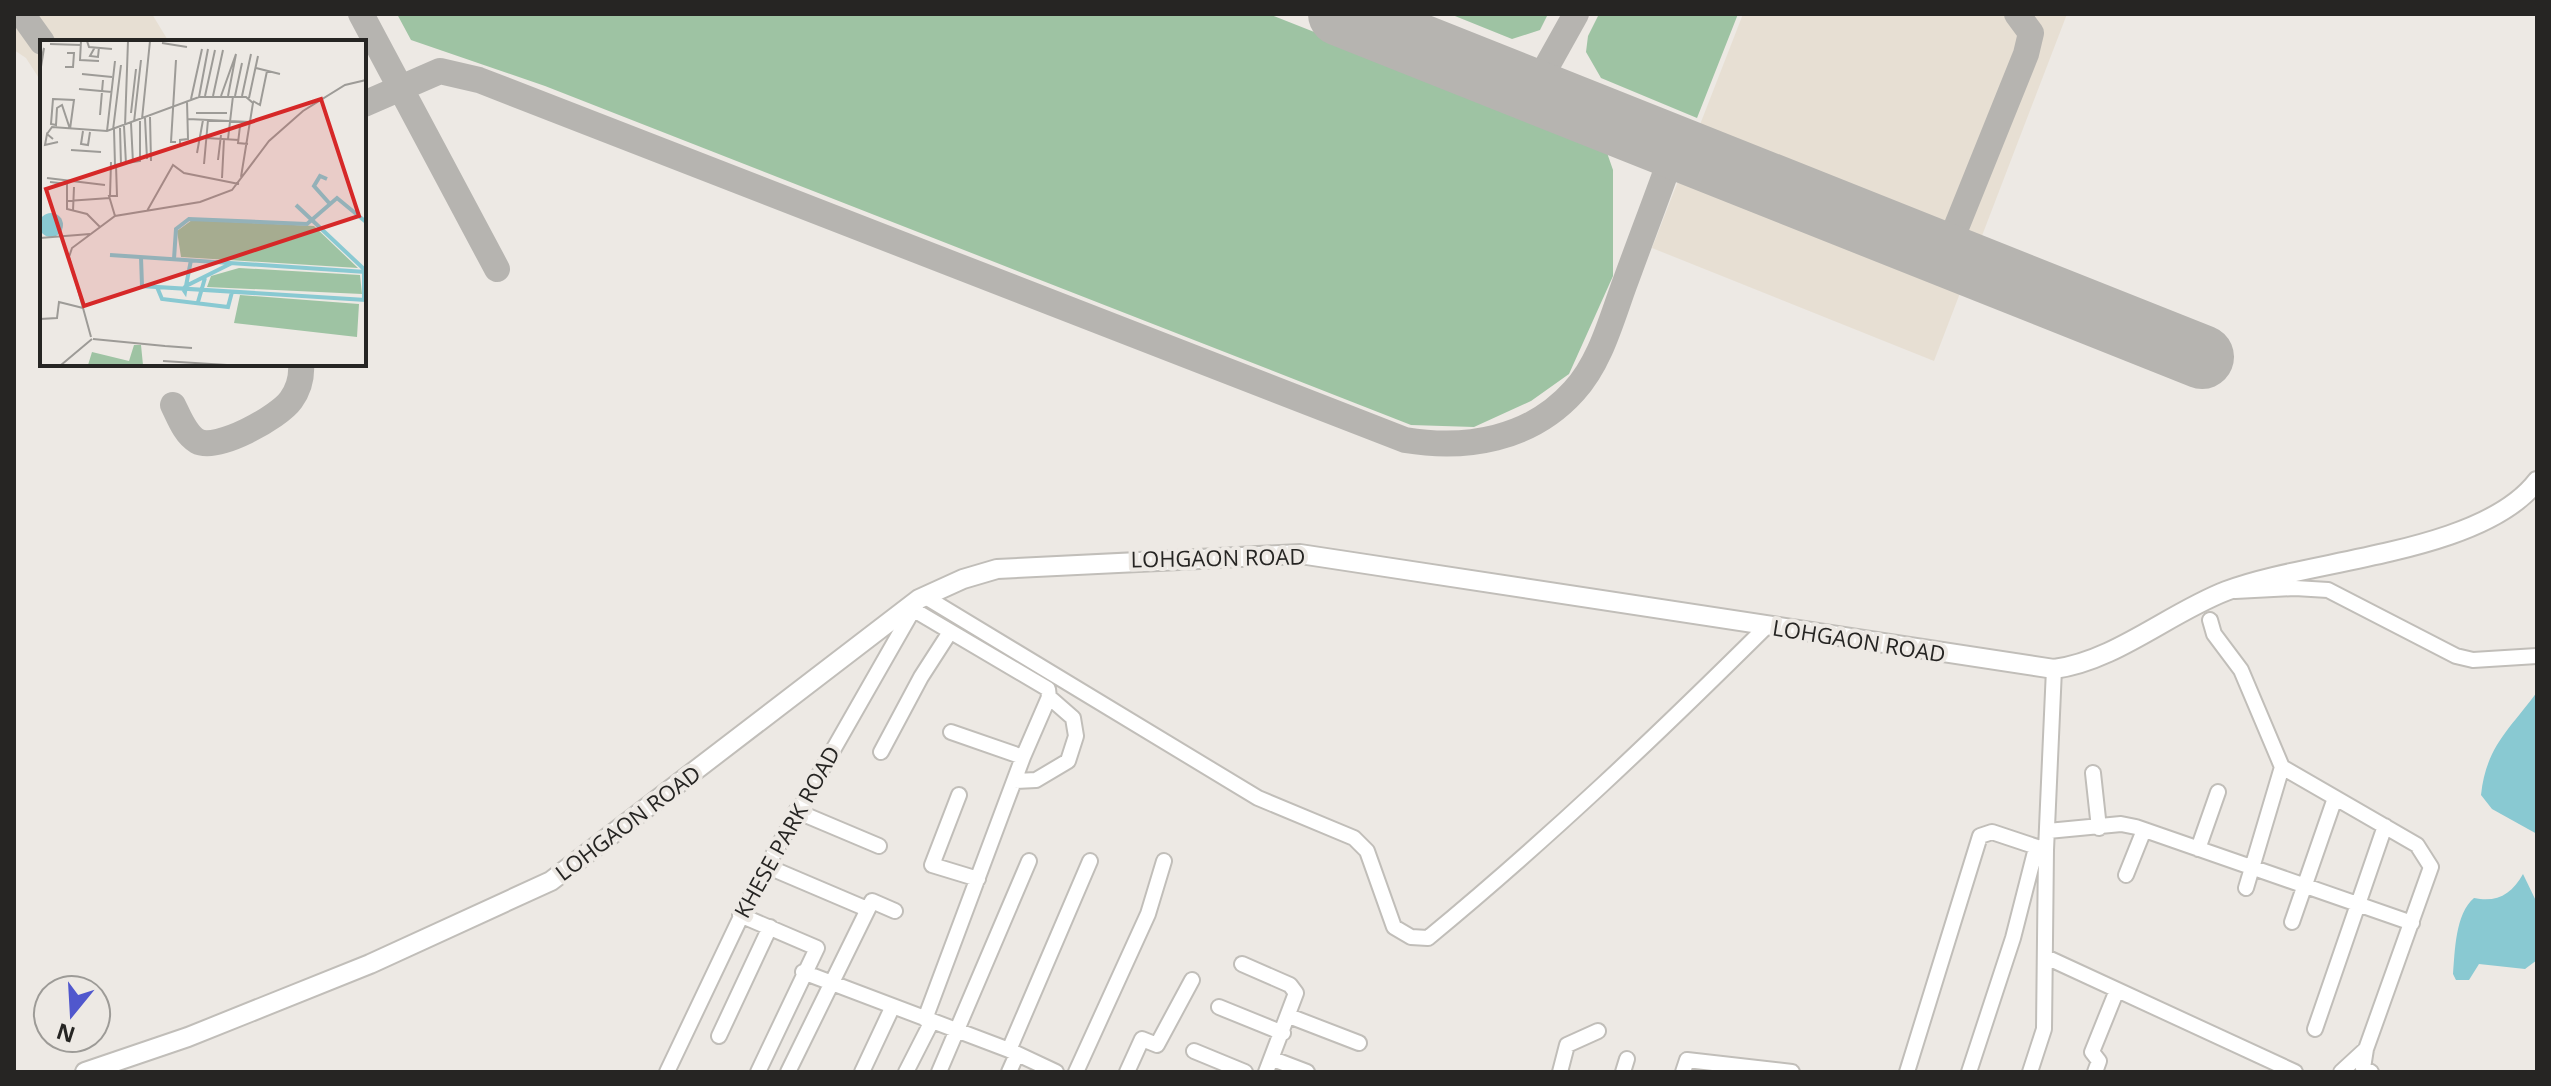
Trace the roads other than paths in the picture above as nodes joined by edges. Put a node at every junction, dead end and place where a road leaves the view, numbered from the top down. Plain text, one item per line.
1 (2537, 481) edge
2 (2230, 590) junction
3 (919, 602) junction
4 (2210, 620) dead end
5 (1766, 627) junction
6 (950, 632) junction
7 (2537, 656) edge
8 (2054, 669) junction
9 (1049, 697) junction
10 (951, 732) dead end
11 (881, 752) dead end
12 (1023, 757) junction
13 (2282, 767) junction
14 (2093, 773) dead end
15 (1014, 781) junction
16 (2218, 792) dead end
17 (959, 795) dead end
18 (2335, 798) junction
19 (796, 811) junction
20 (2385, 826) junction
21 (2099, 828) junction
22 (2144, 830) junction
23 (2048, 831) junction
24 (879, 846) dead end
25 (2041, 849) junction
26 (2198, 849) junction
27 (1029, 861) dead end
28 (1090, 861) dead end
29 (1164, 861) dead end
30 (766, 866) junction
31 (2252, 869) junction
32 (2126, 875) dead end
33 (978, 879) junction
34 (2304, 886) junction
35 (2246, 888) dead end
36 (2359, 905) junction
37 (867, 909) junction
38 (895, 911) dead end
39 (740, 915) junction
40 (2292, 922) dead end
41 (2412, 923) junction
42 (770, 927) junction
43 (2046, 957) junction
44 (1242, 964) dead end
45 (803, 972) junction
46 (1192, 980) dead end
47 (830, 984) junction
48 (2117, 990) junction
49 (1219, 1007) dead end
50 (892, 1008) junction
51 (1289, 1016) junction
52 (928, 1020) junction
53 (2315, 1029) dead end
54 (957, 1031) junction
55 (1598, 1031) dead end
56 (1283, 1033) junction
57 (719, 1036) dead end
58 (1359, 1043) dead end
59 (2366, 1049) junction
60 (1194, 1051) dead end
61 (1013, 1052) junction
62 (1270, 1065) edge
63 (1715, 1068) edge
64 (1756, 1070) edge
65 (85, 1072) edge
66 (667, 1072) edge
67 (758, 1072) edge
68 (788, 1072) edge
69 (862, 1072) edge
70 (906, 1072) edge
71 (939, 1072) edge
72 (1009, 1072) edge
73 (1056, 1072) edge
74 (1076, 1072) edge
75 (1127, 1072) edge
76 (1245, 1072) edge
77 (1307, 1072) edge
78 (1560, 1072) edge
79 (1683, 1072) edge
80 (1792, 1072) edge
81 (1907, 1072) edge
82 (1969, 1072) edge
83 (2030, 1072) edge
84 (2095, 1072) edge
85 (2295, 1072) edge
86 (2341, 1072) edge
87 (2371, 1072) edge

1 - 2 main road, LOHGAON ROAD
2 - 7 street
2 - 8 main road, LOHGAON ROAD
3 - 5 main road, LOHGAON ROAD
3 - 5 street
3 - 6 street
3 - 19 street, KHESE PARK ROAD
3 - 65 main road, LOHGAON ROAD
4 - 13 street
5 - 8 main road, LOHGAON ROAD
6 - 9 street
6 - 11 street
8 - 23 street
9 - 12 street
9 - 15 street
10 - 12 street
12 - 15 street
13 - 18 street
13 - 31 street
14 - 21 street
15 - 33 street
16 - 26 street
17 - 33 street
18 - 20 street
18 - 34 street
19 - 24 street
19 - 30 street, KHESE PARK ROAD
20 - 36 street
20 - 41 street
21 - 22 street
21 - 23 street
22 - 26 street
22 - 32 street
23 - 25 street
25 - 43 street
25 - 81 street
25 - 82 street
26 - 31 street
27 - 54 street
28 - 61 street
29 - 74 street
30 - 37 street
30 - 39 street, KHESE PARK ROAD
31 - 34 street
31 - 35 street
33 - 52 street
34 - 36 street
34 - 40 street
36 - 41 street
36 - 53 street
37 - 38 street
37 - 47 street
39 - 42 street
39 - 66 street, KHESE PARK ROAD
41 - 59 street
42 - 45 street
42 - 57 street
43 - 48 street
43 - 83 street
44 - 51 street
45 - 47 street
45 - 67 street
46 - 75 street
47 - 50 street
47 - 68 street
48 - 84 street
48 - 85 street
49 - 56 street
50 - 52 street
50 - 69 street
51 - 56 street
51 - 58 street
52 - 54 street
52 - 70 street
54 - 61 street
54 - 71 street
55 - 78 street
56 - 62 street
59 - 86 street
59 - 87 street
60 - 76 street
61 - 72 street
61 - 73 street
62 - 77 street
63 - 64 street
63 - 79 street
64 - 80 street

